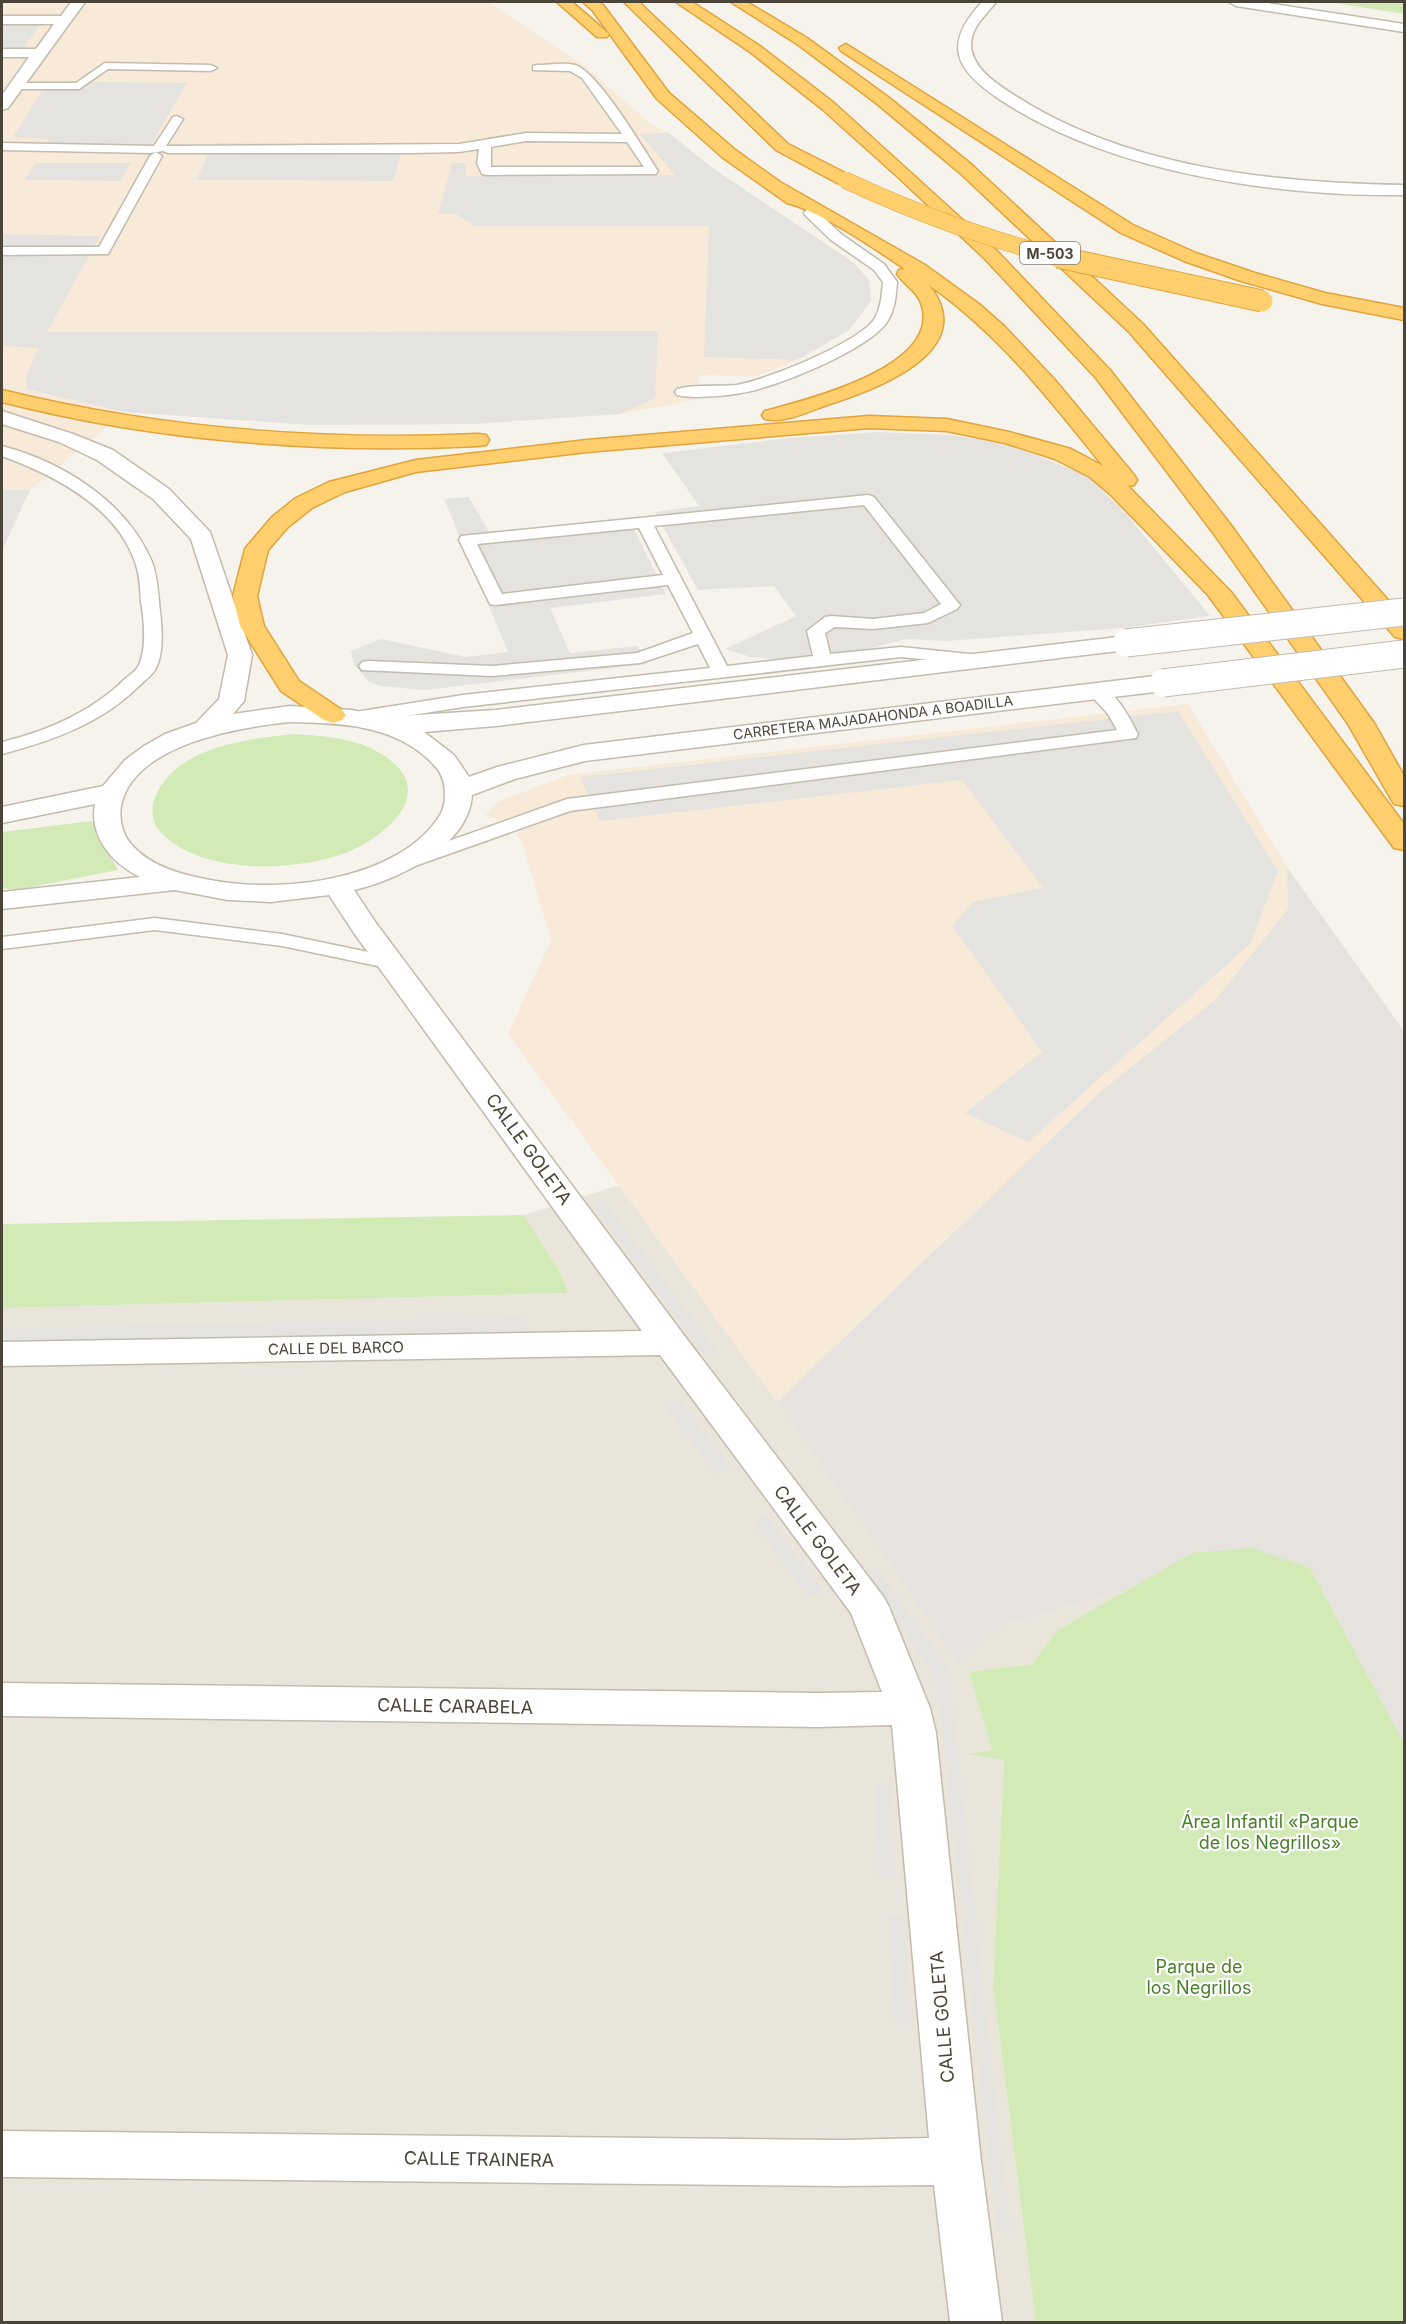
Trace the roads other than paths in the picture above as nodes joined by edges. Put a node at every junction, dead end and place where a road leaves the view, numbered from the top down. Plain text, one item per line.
1 (78, 2) edge
2 (564, 2) edge
3 (590, 2) edge
4 (631, 2) edge
5 (683, 2) edge
6 (738, 2) edge
7 (989, 2) edge
8 (1236, 2) edge
9 (1281, 2) edge
10 (2, 20) edge
11 (64, 20) junction
12 (1404, 21) edge
13 (1404, 28) edge
14 (831, 38) dead end
15 (2, 53) edge
16 (40, 53) junction
17 (640, 66) junction
18 (211, 68) dead end
19 (537, 68) dead end
20 (16, 86) junction
21 (2, 105) edge
22 (177, 119) dead end
23 (632, 138) junction
24 (485, 144) junction
25 (2, 147) edge
26 (158, 152) junction
27 (2, 159) edge
28 (474, 161) junction
29 (775, 186) junction
30 (1404, 190) edge
31 (1075, 196) junction
32 (810, 212) junction
33 (2, 251) edge
34 (1360, 287) dead end
35 (1404, 314) edge
36 (1404, 326) edge
37 (682, 392) dead end
38 (2, 396) edge
39 (793, 410) junction
40 (2, 417) edge
41 (587, 446) junction
42 (7, 454) edge
43 (644, 522) junction
44 (674, 579) junction
45 (1223, 597) junction
46 (1404, 612) edge
47 (252, 626) junction
48 (1404, 632) edge
49 (702, 636) junction
50 (1404, 654) edge
51 (240, 655) junction
52 (982, 660) junction
53 (823, 661) junction
54 (368, 666) dead end
55 (721, 672) junction
56 (1095, 690) junction
57 (355, 718) junction
58 (205, 729) junction
59 (2, 748) edge
60 (459, 790) junction
61 (111, 792) junction
62 (1404, 798) edge
63 (2, 814) edge
64 (1404, 842) edge
65 (394, 867) junction
66 (174, 882) junction
67 (337, 886) junction
68 (2, 901) edge
69 (2, 943) edge
70 (392, 963) junction
71 (670, 1342) junction
72 (2, 1353) edge
73 (2, 1700) edge
74 (909, 1708) junction
75 (2, 2154) edge
76 (956, 2161) junction
77 (976, 2322) edge

1 - 11 street
2 - 17 highway
3 - 17 highway
4 - 36 highway, M-503, bridge
5 - 62 highway
6 - 48 highway
7 - 30 street
8 - 13 street
9 - 12 street
10 - 11 street
11 - 16 street
14 - 31 highway
15 - 16 street
16 - 20 street
17 - 29 highway
18 - 20 lane
19 - 23 lane
20 - 21 street
22 - 26 lane
23 - 24 lane
23 - 28 lane
24 - 26 lane
24 - 28 lane
25 - 26 lane
26 - 27 lane
26 - 28 lane
26 - 33 lane
29 - 32 highway
29 - 45 highway
31 - 34 highway
31 - 35 highway
32 - 37 lane
32 - 39 highway
38 - 39 highway
39 - 41 highway
40 - 51 street
41 - 45 highway
41 - 47 highway
42 - 59 lane
43 - 44 lane
43 - 44 lane
43 - 53 lane
44 - 49 lane
45 - 64 highway
46 - 52 street, bridge
47 - 51 highway
47 - 57 highway
49 - 54 lane
49 - 55 lane
50 - 56 street, CARRETERA MAJADAHONDA A BOADILLA, bridge
51 - 58 street
52 - 53 lane
52 - 57 street
53 - 55 lane
55 - 57 lane
56 - 60 street, CARRETERA MAJADAHONDA A BOADILLA
56 - 65 lane
57 - 58 street
57 - 60 street
58 - 61 street
60 - 65 street
61 - 63 street
61 - 66 street
65 - 67 street
66 - 67 street
66 - 68 street
67 - 70 street, CALLE GOLETA
69 - 70 lane
70 - 71 street, CALLE GOLETA
71 - 72 street, CALLE DEL BARCO
71 - 74 street, CALLE GOLETA
73 - 74 street, CALLE CARABELA
74 - 76 street, CALLE GOLETA
75 - 76 street, CALLE TRAINERA
76 - 77 street, CALLE GOLETA

